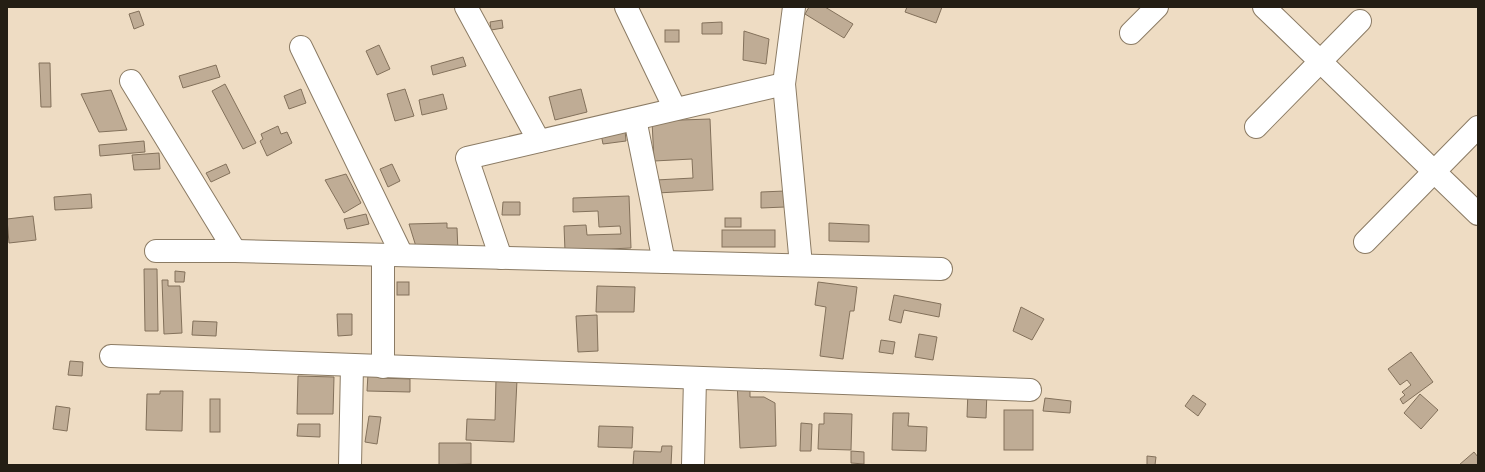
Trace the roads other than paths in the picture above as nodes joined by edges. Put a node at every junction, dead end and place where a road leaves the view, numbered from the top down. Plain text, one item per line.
1 (466, 7) edge
2 (626, 7) edge
3 (794, 7) edge
4 (1157, 7) edge
5 (1264, 7) edge
6 (1360, 21) dead end
7 (1131, 34) dead end
8 (301, 47) dead end
9 (1320, 61) junction
10 (131, 81) dead end
11 (784, 84) junction
12 (675, 110) junction
13 (635, 119) junction
14 (1256, 127) dead end
15 (1478, 127) edge
16 (539, 141) junction
17 (1434, 171) junction
18 (1478, 214) edge
19 (1365, 242) dead end
20 (156, 250) dead end
21 (236, 251) junction
22 (393, 255) junction
23 (500, 258) junction
24 (664, 262) junction
25 (801, 265) junction
26 (941, 269) dead end
27 (111, 356) dead end
28 (352, 366) junction
29 (383, 367) junction
30 (695, 378) junction
31 (1030, 390) dead end
32 (350, 465) edge
33 (693, 465) edge

1 - 16 street
2 - 12 street
3 - 11 street
4 - 7 street
5 - 9 street
6 - 9 street
8 - 22 street
9 - 14 street
9 - 17 street
10 - 21 street
11 - 12 street
11 - 25 street
12 - 13 street
13 - 16 street
13 - 24 street
15 - 17 street
16 - 23 street
17 - 18 street
17 - 19 street
20 - 21 street
21 - 22 street
22 - 23 street
22 - 29 street
23 - 24 street
24 - 25 street
25 - 26 street
27 - 28 street
28 - 29 street
28 - 32 street
29 - 30 street
30 - 31 street
30 - 33 street

